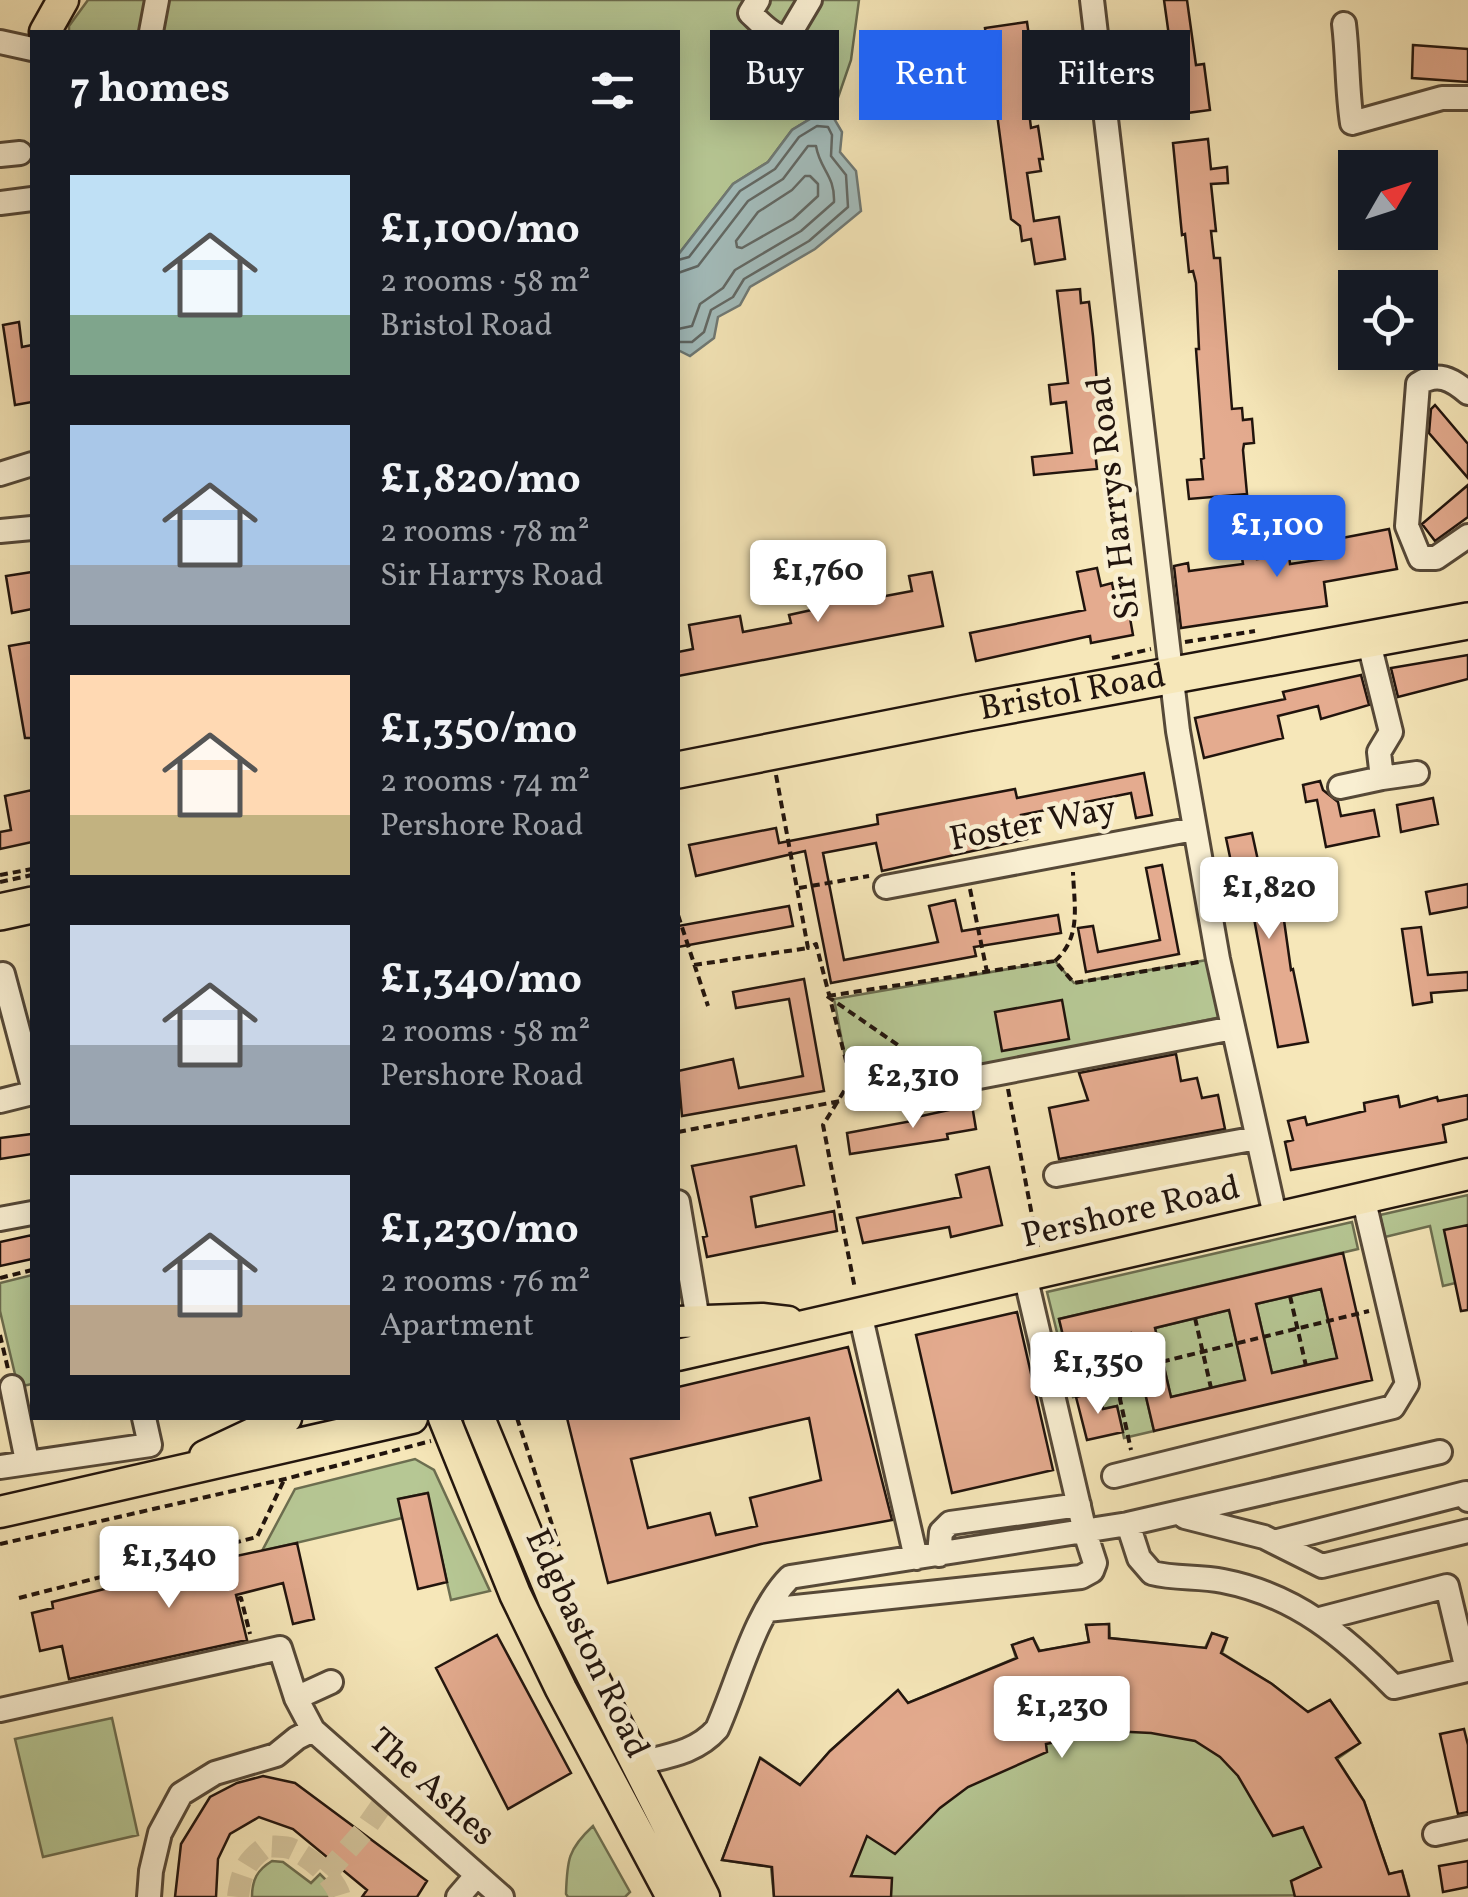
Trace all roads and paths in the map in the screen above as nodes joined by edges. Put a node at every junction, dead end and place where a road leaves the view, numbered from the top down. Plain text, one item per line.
1 (63, 0) edge
2 (157, 0) edge
3 (758, 0) edge
4 (810, 0) edge
5 (1092, 0) edge
6 (1344, 24) dead end
7 (46, 30) edge
8 (151, 30) edge
9 (0, 42) edge
10 (30, 49) edge
11 (1468, 98) edge
12 (30, 199) edge
13 (0, 203) edge
14 (1468, 393) edge
15 (30, 465) edge
16 (0, 474) edge
17 (30, 528) edge
18 (0, 531) edge
19 (1468, 536) edge
20 (1468, 620) edge
21 (1368, 639) junction
22 (1173, 689) junction
23 (772, 752) junction
24 (680, 770) edge
25 (1417, 773) dead end
26 (1382, 778) junction
27 (1340, 787) dead end
28 (1194, 828) junction
29 (1072, 854) junction
30 (966, 874) junction
31 (0, 875) edge
32 (30, 875) edge
33 (30, 876) edge
34 (30, 876) edge
35 (0, 885) edge
36 (886, 887) joint
37 (800, 888) junction
38 (30, 905) edge
39 (0, 912) edge
40 (680, 921) edge
41 (808, 948) junction
42 (1218, 958) junction
43 (1055, 961) junction
44 (694, 965) junction
45 (987, 972) junction
46 (4, 974) dead end
47 (827, 996) junction
48 (708, 1006) dead end
49 (1232, 1021) junction
50 (920, 1061) dead end
51 (1004, 1069) junction
52 (30, 1075) edge
53 (30, 1094) edge
54 (872, 1096) dead end
55 (840, 1100) junction
56 (0, 1101) edge
57 (680, 1132) edge
58 (1256, 1138) junction
59 (1468, 1174) edge
60 (1056, 1175) dead end
61 (1363, 1197) junction
62 (30, 1213) edge
63 (0, 1219) edge
64 (1276, 1220) junction
65 (682, 1251) edge
66 (30, 1270) edge
67 (1034, 1273) junction
68 (0, 1278) edge
69 (1290, 1296) dead end
70 (1388, 1306) junction
71 (860, 1313) junction
72 (1195, 1318) dead end
73 (688, 1321) edge
74 (810, 1324) junction
75 (1297, 1328) junction
76 (0, 1335) edge
77 (1062, 1338) dead end
78 (1204, 1352) junction
79 (680, 1355) edge
80 (1306, 1366) dead end
81 (1124, 1371) junction
82 (12, 1387) joint
83 (1211, 1388) dead end
84 (144, 1420) edge
85 (282, 1420) edge
86 (480, 1420) edge
87 (429, 1425) edge
88 (1440, 1452) dead end
89 (27, 1461) junction
90 (0, 1467) edge
91 (1125, 1473) joint
92 (162, 1477) junction
93 (285, 1479) junction
94 (1468, 1500) edge
95 (1078, 1505) junction
96 (0, 1512) edge
97 (1176, 1515) junction
98 (1128, 1524) junction
99 (1085, 1532) junction
100 (1468, 1532) edge
101 (1274, 1542) junction
102 (0, 1544) edge
103 (927, 1557) junction
104 (18, 1598) dead end
105 (236, 1599) dead end
106 (767, 1610) junction
107 (1320, 1619) junction
108 (254, 1653) junction
109 (331, 1682) dead end
110 (102, 1688) junction
111 (296, 1698) junction
112 (124, 1704) dead end
113 (0, 1710) edge
114 (314, 1730) junction
115 (636, 1764) junction
116 (609, 1781) junction
117 (1468, 1827) edge
118 (1436, 1834) dead end
119 (476, 1876) junction
120 (149, 1897) edge
121 (458, 1897) edge
122 (502, 1897) edge
123 (672, 1897) edge
124 (704, 1897) edge

1 - 7 main road
2 - 8 street
3 - 4 street
5 - 22 street, Sir Harrys Road
6 - 11 street
9 - 10 street
12 - 13 street
14 - 19 street
15 - 16 street
17 - 18 street
20 - 21 highway, Bristol Road
21 - 22 highway, Bristol Road
21 - 26 street
22 - 23 highway, Bristol Road
22 - 28 street, Sir Harrys Road
23 - 24 highway, Bristol Road
23 - 37 path
25 - 26 street
26 - 27 street
28 - 29 street, Foster Way
28 - 42 street, Sir Harrys Road
29 - 30 street, Foster Way
29 - 43 path
30 - 36 street, Foster Way
30 - 45 path
31 - 32 path
33 - 35 highway
34 - 35 path
36 - 37 path
37 - 41 path
38 - 39 highway
40 - 44 path
41 - 44 path
41 - 47 path
42 - 43 path
42 - 49 street, Sir Harrys Road
43 - 45 path
44 - 48 path
45 - 47 path
46 - 52 street
47 - 50 path
47 - 55 path
49 - 51 street
49 - 58 street, Sir Harrys Road
51 - 54 street
51 - 67 path
53 - 56 street
55 - 57 path
55 - 71 path
58 - 60 street
58 - 64 street, Sir Harrys Road
59 - 61 main road, Pershore Road
61 - 64 main road, Pershore Road
61 - 70 street
62 - 63 street
64 - 67 main road, Pershore Road
65 - 73 street
66 - 68 path
67 - 71 main road, Pershore Road
67 - 95 street
69 - 75 path
70 - 75 path
70 - 91 street
71 - 74 main road, Pershore Road
71 - 103 street
72 - 78 path
73 - 74 main road, Pershore Road
74 - 79 main road, Pershore Road
75 - 78 path
75 - 80 path
76 - 82 path
77 - 81 path
78 - 81 path
78 - 83 path
81 - 91 path
82 - 89 street
84 - 89 street
85 - 92 main road
86 - 115 main road, Edgbaston Road
87 - 92 main road
87 - 93 path
87 - 116 main road, Edgbaston Road
88 - 97 street
89 - 90 street
92 - 96 main road
93 - 102 path
93 - 104 path
94 - 101 street
95 - 99 street
95 - 103 street
97 - 98 street
97 - 101 street
98 - 99 street
98 - 107 street
99 - 103 street
99 - 106 street
100 - 101 street
103 - 106 street
105 - 108 path
106 - 115 street
107 - 107 street
108 - 110 street
108 - 111 street, The Ashes
109 - 111 street
110 - 112 street
110 - 113 street
111 - 114 street, The Ashes
114 - 119 street, The Ashes
114 - 120 street
115 - 116 main road
115 - 124 main road, Edgbaston Road
116 - 123 main road, Edgbaston Road
117 - 118 street
119 - 121 street
119 - 122 street, The Ashes

